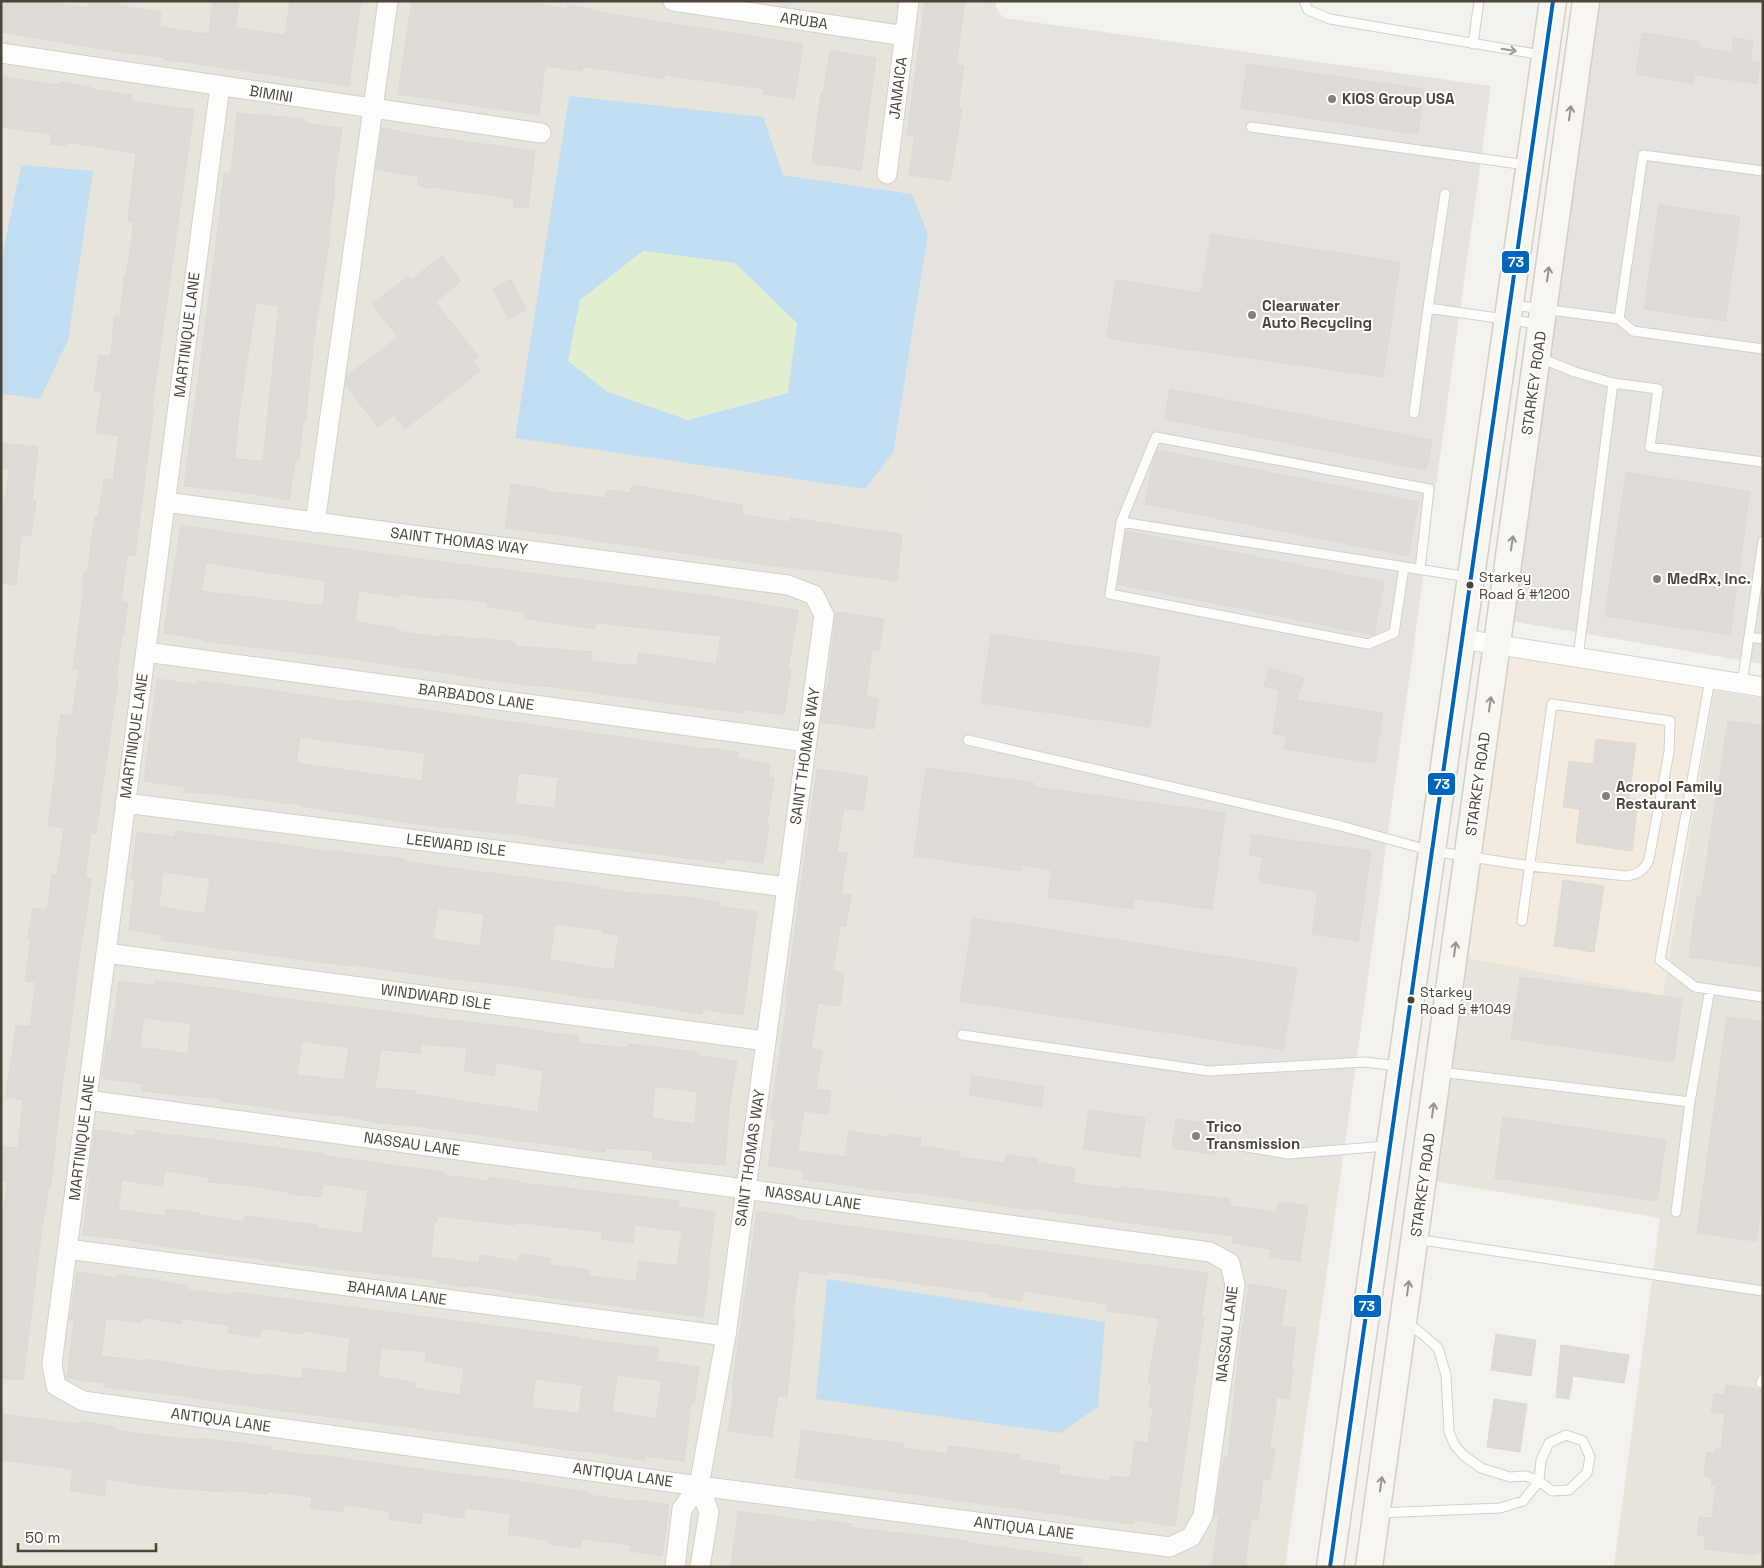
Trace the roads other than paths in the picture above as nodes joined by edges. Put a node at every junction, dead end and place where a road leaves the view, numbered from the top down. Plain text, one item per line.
1 (388, 1) edge
2 (673, 1) edge
3 (910, 1) edge
4 (1304, 1) edge
5 (1478, 1) edge
6 (1553, 1) edge
7 (1586, 1) edge
8 (905, 36) junction
9 (1473, 44) junction
10 (1, 53) edge
11 (1545, 56) junction
12 (220, 86) junction
13 (373, 109) junction
14 (1252, 126) dead end
15 (541, 133) dead end
16 (1529, 166) junction
17 (1763, 171) edge
18 (888, 174) dead end
19 (1445, 194) dead end
20 (1428, 308) junction
21 (1508, 312) junction
22 (1543, 317) junction
23 (1619, 319) junction
24 (1763, 349) edge
25 (1537, 357) junction
26 (1613, 383) junction
27 (1414, 413) dead end
28 (1763, 462) edge
29 (165, 502) junction
30 (315, 522) junction
31 (1121, 522) junction
32 (1763, 541) edge
33 (1404, 567) junction
34 (1420, 570) junction
35 (1471, 577) junction
36 (1749, 637) junction
37 (1462, 639) junction
38 (1763, 639) edge
39 (1498, 644) junction
40 (146, 652) junction
41 (1578, 657) junction
42 (1710, 678) junction
43 (1742, 684) junction
44 (1763, 687) edge
45 (968, 740) dead end
46 (807, 742) junction
47 (125, 803) junction
48 (1432, 851) junction
49 (1468, 856) junction
50 (1530, 866) junction
51 (787, 886) junction
52 (1522, 921) dead end
53 (106, 953) junction
54 (1710, 989) junction
55 (1763, 997) edge
56 (962, 1035) dead end
57 (766, 1042) junction
58 (1401, 1066) junction
59 (1438, 1072) junction
60 (86, 1100) junction
61 (1690, 1102) junction
62 (1235, 1145) dead end
63 (1390, 1146) junction
64 (746, 1189) junction
65 (1676, 1212) dead end
66 (1415, 1239) junction
67 (67, 1249) junction
68 (1763, 1291) edge
69 (1404, 1320) junction
70 (726, 1336) junction
71 (56, 1386) joint
72 (1539, 1481) junction
73 (698, 1486) junction
74 (1377, 1513) junction
75 (1191, 1537) joint
76 (675, 1567) edge
77 (700, 1567) edge
78 (1330, 1567) edge
79 (1369, 1567) edge

1 - 13 street
2 - 8 street, ARUBA
3 - 8 street, JAMAICA
4 - 9 lane
5 - 9 lane
6 - 11 main road
22 -> 7 main road, STARKEY ROAD
8 - 18 street, JAMAICA
9 -> 11 lane
10 - 12 street, BIMINI
11 - 16 main road
12 - 13 street, BIMINI
12 - 29 street, MARTINIQUE LANE
13 - 15 street, BIMINI
13 - 30 street
14 - 16 lane
16 - 21 main road
17 - 23 lane
19 - 20 lane
20 - 21 lane
20 - 27 lane
21 - 22 lane
21 - 22 lane
21 - 35 main road
22 - 23 lane
22 - 25 main road, STARKEY ROAD
23 - 24 lane
25 - 26 lane
39 -> 25 main road, STARKEY ROAD
26 - 28 lane
26 - 41 lane
29 - 30 street, SAINT THOMAS WAY
29 - 40 street, MARTINIQUE LANE
30 - 46 street, SAINT THOMAS WAY
31 - 33 lane
31 - 33 lane
31 - 34 lane
32 - 36 lane
33 - 34 lane
34 - 35 lane
35 - 37 main road
36 - 38 lane
36 - 43 lane
37 - 39 street
37 - 48 main road
39 - 41 street
49 -> 39 main road, STARKEY ROAD
40 - 46 street, BARBADOS LANE
40 - 47 street, MARTINIQUE LANE
41 - 42 street
42 - 43 street
42 - 54 lane
43 - 44 street
45 - 48 lane
46 - 51 street, SAINT THOMAS WAY
47 - 51 street, LEEWARD ISLE
47 - 53 street, MARTINIQUE LANE
48 - 49 lane
48 - 58 main road
49 - 50 lane
59 -> 49 main road, STARKEY ROAD
50 - 50 lane
50 - 52 lane
51 - 57 street, SAINT THOMAS WAY
53 - 57 street, WINDWARD ISLE
53 - 60 street, MARTINIQUE LANE
54 - 55 lane
54 - 61 lane
56 - 58 lane
57 - 64 street, SAINT THOMAS WAY
58 - 63 main road
59 - 61 lane
66 -> 59 main road, STARKEY ROAD
60 - 64 street, NASSAU LANE
60 - 67 street, MARTINIQUE LANE
61 - 65 lane
62 - 63 lane
63 - 78 main road
64 - 70 street, SAINT THOMAS WAY
64 - 75 street, NASSAU LANE
66 - 68 lane
69 -> 66 main road, STARKEY ROAD
67 - 70 street, BAHAMA LANE
67 - 71 street, MARTINIQUE LANE
69 - 72 lane
74 -> 69 main road, STARKEY ROAD
70 - 73 street, SAINT THOMAS WAY
71 - 73 street, ANTIQUA LANE
72 - 72 lane
72 - 74 lane
73 - 75 street, ANTIQUA LANE
73 - 76 street
73 - 77 street
74 - 79 main road, STARKEY ROAD

